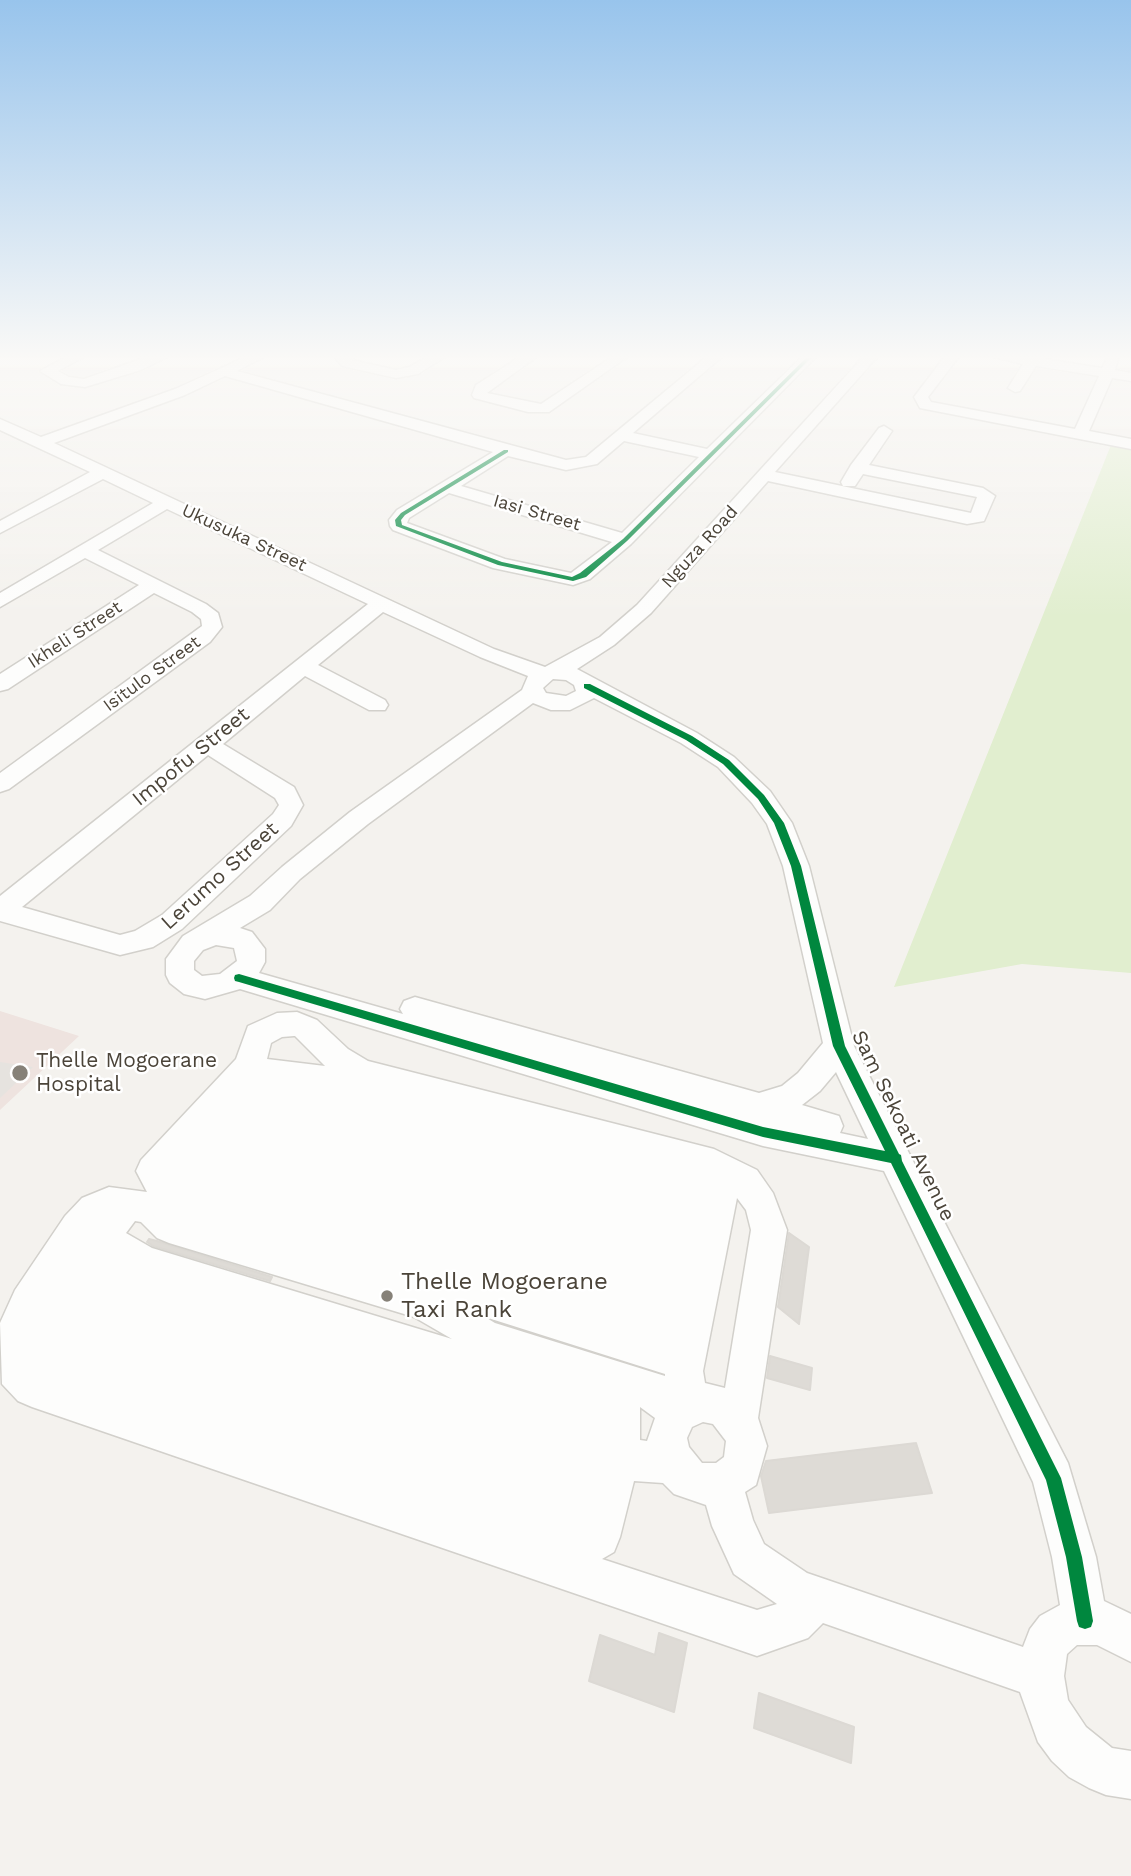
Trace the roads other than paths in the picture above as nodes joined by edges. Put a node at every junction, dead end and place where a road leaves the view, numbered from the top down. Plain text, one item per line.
1 (40, 443) edge
2 (476, 443) edge
3 (615, 443) edge
4 (653, 443) edge
5 (723, 443) edge
6 (793, 443) edge
7 (876, 443) edge
8 (506, 451) junction
9 (710, 455) junction
10 (103, 472) junction
11 (764, 475) junction
12 (849, 480) junction
13 (448, 487) junction
14 (167, 502) junction
15 (983, 507) dead end
16 (0, 528) edge
17 (625, 540) junction
18 (85, 551) junction
19 (151, 586) junction
20 (0, 601) edge
21 (382, 603) junction
22 (607, 641) junction
23 (303, 666) junction
24 (541, 682) junction
25 (585, 683) junction
26 (0, 684) edge
27 (563, 704) junction
28 (377, 705) dead end
29 (650, 720) junction
30 (484, 731) junction
31 (207, 744) junction
32 (0, 784) edge
33 (260, 903) junction
34 (0, 911) edge
35 (204, 938) junction
36 (245, 961) junction
37 (839, 1046) junction
38 (219, 1104) junction
39 (756, 1108) junction
40 (788, 1127) junction
41 (892, 1150) junction
42 (128, 1204) junction
43 (101, 1237) junction
44 (703, 1281) junction
45 (56, 1304) junction
46 (683, 1409) junction
47 (738, 1420) junction
48 (674, 1463) junction
49 (613, 1477) junction
50 (722, 1484) junction
51 (817, 1598) junction
52 (1085, 1621) junction
53 (1131, 1639) edge
54 (1041, 1676) junction
55 (1131, 1775) edge

1 - 10 street, Ukusuka Street
2 - 8 street
3 - 8 street
4 - 9 street
5 - 9 street
6 - 11 street, Nguza Road
7 - 12 street
8 - 13 street
9 - 17 street
10 - 14 street, Ukusuka Street
10 - 16 street
11 - 12 street
11 - 22 street, Nguza Road
12 - 15 street
13 - 17 street, Iasi Street
13 - 17 street
14 - 18 street
14 - 21 street, Ukusuka Street
18 - 19 street, Isitulo Street
18 - 20 street
19 - 26 street, Ikheli Street
19 - 32 street, Isitulo Street
21 - 23 street, Impofu Street
21 - 24 street, Ukusuka Street
22 - 24 street, Nguza Road
22 - 25 street, Nguza Road
23 - 28 street
23 - 31 street, Impofu Street
24 - 25 street, Sam Sekoati Avenue
24 - 27 street, Sam Sekoati Avenue
24 - 30 street, Nguza Road
25 - 27 street, Nguza Road
25 - 29 street, Sam Sekoati Avenue
27 - 29 street, Sam Sekoati Avenue
27 - 30 street, Nguza Road
29 - 37 street, Sam Sekoati Avenue
30 - 33 street, Nguza Road
31 - 34 street, Impofu Street
31 - 34 street, Lerumo Street
33 - 35 street, Nguza Road
33 - 36 street, Nguza Road
35 - 36 street
35 - 36 street
36 - 39 street
36 - 40 street
37 - 39 street
37 - 41 street, Sam Sekoati Avenue
38 - 44 street
38 - 44 street
38 - 44 street
38 - 44 street
38 - 47 street
39 - 40 street
40 - 41 street
41 - 52 street, Sam Sekoati Avenue
42 - 43 street
42 - 46 street
42 - 51 street
43 - 45 street
43 - 49 street
44 - 46 street
45 - 49 street
45 - 49 street
46 - 47 street
46 - 48 street
47 - 50 street
48 - 49 street
48 - 50 street
50 - 51 street
51 - 54 street
52 - 53 street
52 - 54 street
54 - 55 street

